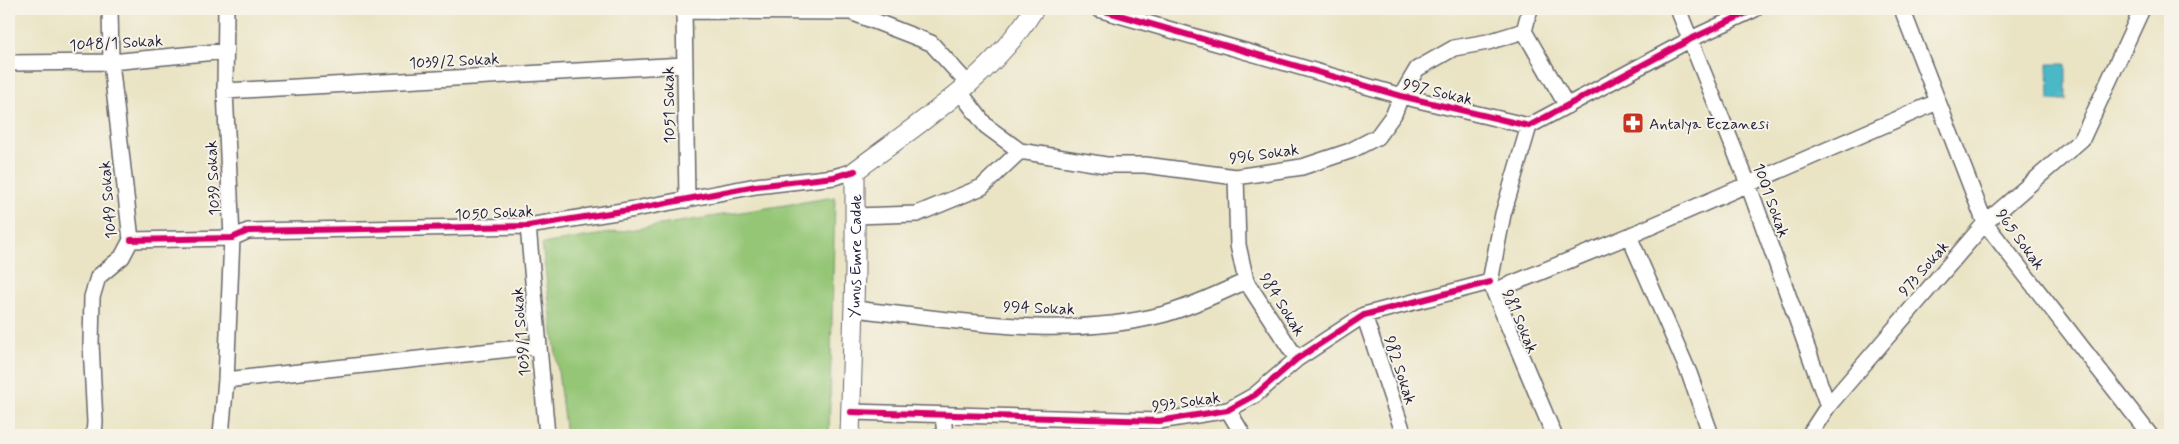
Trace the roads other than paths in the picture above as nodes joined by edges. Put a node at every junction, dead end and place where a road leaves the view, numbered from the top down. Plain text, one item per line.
1 (110, 9) edge
2 (226, 9) edge
3 (1034, 9) edge
4 (1098, 9) edge
5 (1530, 9) edge
6 (1678, 9) edge
7 (1755, 9) edge
8 (1902, 9) edge
9 (2142, 9) edge
10 (684, 10) edge
11 (851, 10) edge
12 (1524, 31) junction
13 (1690, 39) junction
14 (226, 51) junction
15 (111, 62) junction
16 (9, 64) edge
17 (684, 65) junction
18 (964, 89) junction
19 (225, 91) junction
20 (1401, 96) junction
21 (1937, 102) junction
22 (1566, 106) junction
23 (1529, 126) junction
24 (1020, 150) junction
25 (855, 172) junction
26 (1236, 178) junction
27 (1748, 184) junction
28 (687, 200) junction
29 (855, 216) junction
30 (1985, 223) junction
31 (528, 226) junction
32 (1629, 236) junction
33 (232, 238) junction
34 (131, 240) junction
35 (1246, 282) junction
36 (1492, 287) junction
37 (854, 309) junction
38 (1364, 315) junction
39 (538, 346) junction
40 (1297, 358) junction
41 (226, 380) junction
42 (1828, 406) junction
43 (1228, 410) junction
44 (851, 412) junction
45 (943, 415) junction
46 (1106, 420) junction
47 (94, 435) edge
48 (221, 435) edge
49 (547, 435) edge
50 (850, 435) edge
51 (945, 435) edge
52 (1112, 435) edge
53 (1243, 435) edge
54 (1404, 435) edge
55 (1554, 435) edge
56 (1711, 435) edge
57 (1809, 435) edge
58 (2150, 435) edge

1 - 15 street, 1049 Sokak
2 - 14 street, 1039 Sokak
3 - 18 street, Yunus Emre Cadde
4 - 20 street, 997 Sokak
5 - 12 street
6 - 13 street, 1001 Sokak
7 - 13 street
8 - 21 street, 965 Sokak
9 - 30 street, 973 Sokak
10 - 11 street
10 - 17 street, 1051 Sokak
11 - 18 street, 996 Sokak
12 - 20 street, 996 Sokak
12 - 22 street
13 - 22 street
13 - 27 street, 1001 Sokak
14 - 15 street, 1048/1 Sokak
14 - 19 street, 1039 Sokak
15 - 16 street, 1048/1 Sokak
15 - 34 street, 1049 Sokak
17 - 19 street, 1039/2 Sokak
17 - 28 street, 1051 Sokak
18 - 24 street, 996 Sokak
18 - 25 street, Yunus Emre Cadde
19 - 33 street, 1039 Sokak
20 - 23 street, 997 Sokak
20 - 26 street, 996 Sokak
21 - 27 street, 993 Sokak
21 - 30 street, 965 Sokak
22 - 23 street
23 - 36 street, 981 Sokak
24 - 26 street, 996 Sokak
24 - 29 street
25 - 28 street, 1050 Sokak
25 - 29 street, Yunus Emre Cadde
26 - 35 street, 984 Sokak
27 - 32 street, 993 Sokak
27 - 42 street, 1001 Sokak
28 - 31 street, 1050 Sokak
29 - 37 street, Yunus Emre Cadde
30 - 42 street, 973 Sokak
30 - 58 street, 965 Sokak
31 - 33 street, 1050 Sokak
31 - 39 street, 1039/1 Sokak
32 - 36 street, 993 Sokak
32 - 56 street
33 - 34 street, 1050 Sokak
33 - 41 street, 1039 Sokak
34 - 47 street, 1049 Sokak
35 - 37 street, 994 Sokak
35 - 40 street, 984 Sokak
36 - 38 street, 993 Sokak
36 - 55 street, 981 Sokak
37 - 44 street, Yunus Emre Cadde
38 - 40 street, 993 Sokak
38 - 54 street, 982 Sokak
39 - 41 street
39 - 49 street, 1039/1 Sokak
40 - 43 street, 993 Sokak
41 - 48 street, 1039 Sokak
42 - 57 street, 973 Sokak
43 - 46 street, 993 Sokak
43 - 53 street
44 - 45 street, 993 Sokak
44 - 50 street, Yunus Emre Cadde
45 - 46 street, 993 Sokak
45 - 51 street
46 - 52 street

